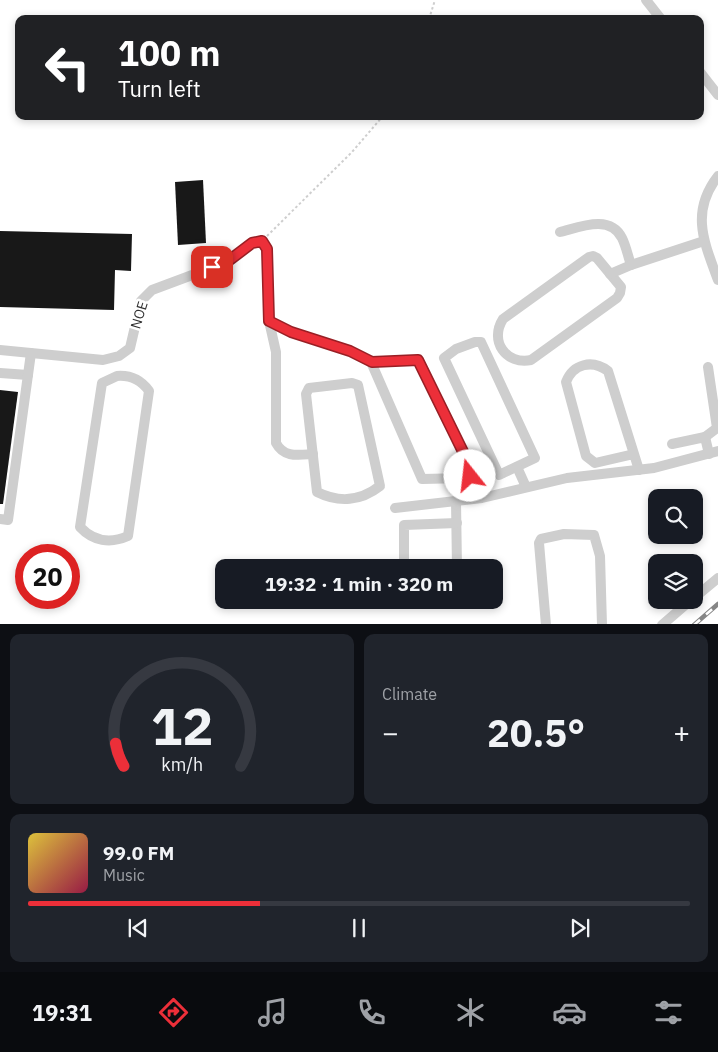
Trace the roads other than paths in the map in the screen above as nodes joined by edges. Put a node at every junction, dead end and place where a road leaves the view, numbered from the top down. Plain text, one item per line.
1 (646, 0) edge
2 (658, 15) edge
3 (704, 77) edge
4 (718, 95) edge
5 (718, 176) edge
6 (560, 232) dead end
7 (704, 241) junction
8 (631, 265) junction
9 (610, 274) junction
10 (718, 280) edge
11 (269, 321) junction
12 (0, 350) edge
13 (31, 353) junction
14 (113, 358) junction
15 (372, 362) junction
16 (708, 367) dead end
17 (0, 373) edge
18 (28, 375) junction
19 (122, 376) junction
20 (706, 437) junction
21 (672, 444) dead end
22 (713, 453) edge
23 (313, 454) junction
24 (634, 454) junction
25 (518, 466) junction
26 (639, 470) junction
27 (526, 486) junction
28 (456, 501) junction
29 (395, 508) dead end
30 (0, 519) edge
31 (457, 523) junction
32 (404, 559) edge
33 (457, 559) edge
34 (718, 578) edge
35 (703, 591) edge
36 (681, 609) edge
37 (546, 624) edge
38 (602, 624) edge
39 (662, 624) edge

1 - 2 street
3 - 4 street
5 - 7 street
6 - 8 street
7 - 8 street
7 - 10 street
8 - 9 street
9 - 9 street
11 - 14 street, NOE
11 - 15 street
11 - 23 street
12 - 13 street
13 - 14 street
13 - 18 street
14 - 19 street
15 - 15 street
16 - 20 street
17 - 18 street
18 - 30 street
19 - 19 street
20 - 21 street
20 - 22 street
22 - 26 street
23 - 23 street
24 - 24 street
24 - 26 street
25 - 25 street
25 - 27 street
26 - 27 street
27 - 28 street
28 - 29 street
28 - 31 street
31 - 32 street
31 - 33 street
34 - 35 street
36 - 39 street
37 - 38 street

